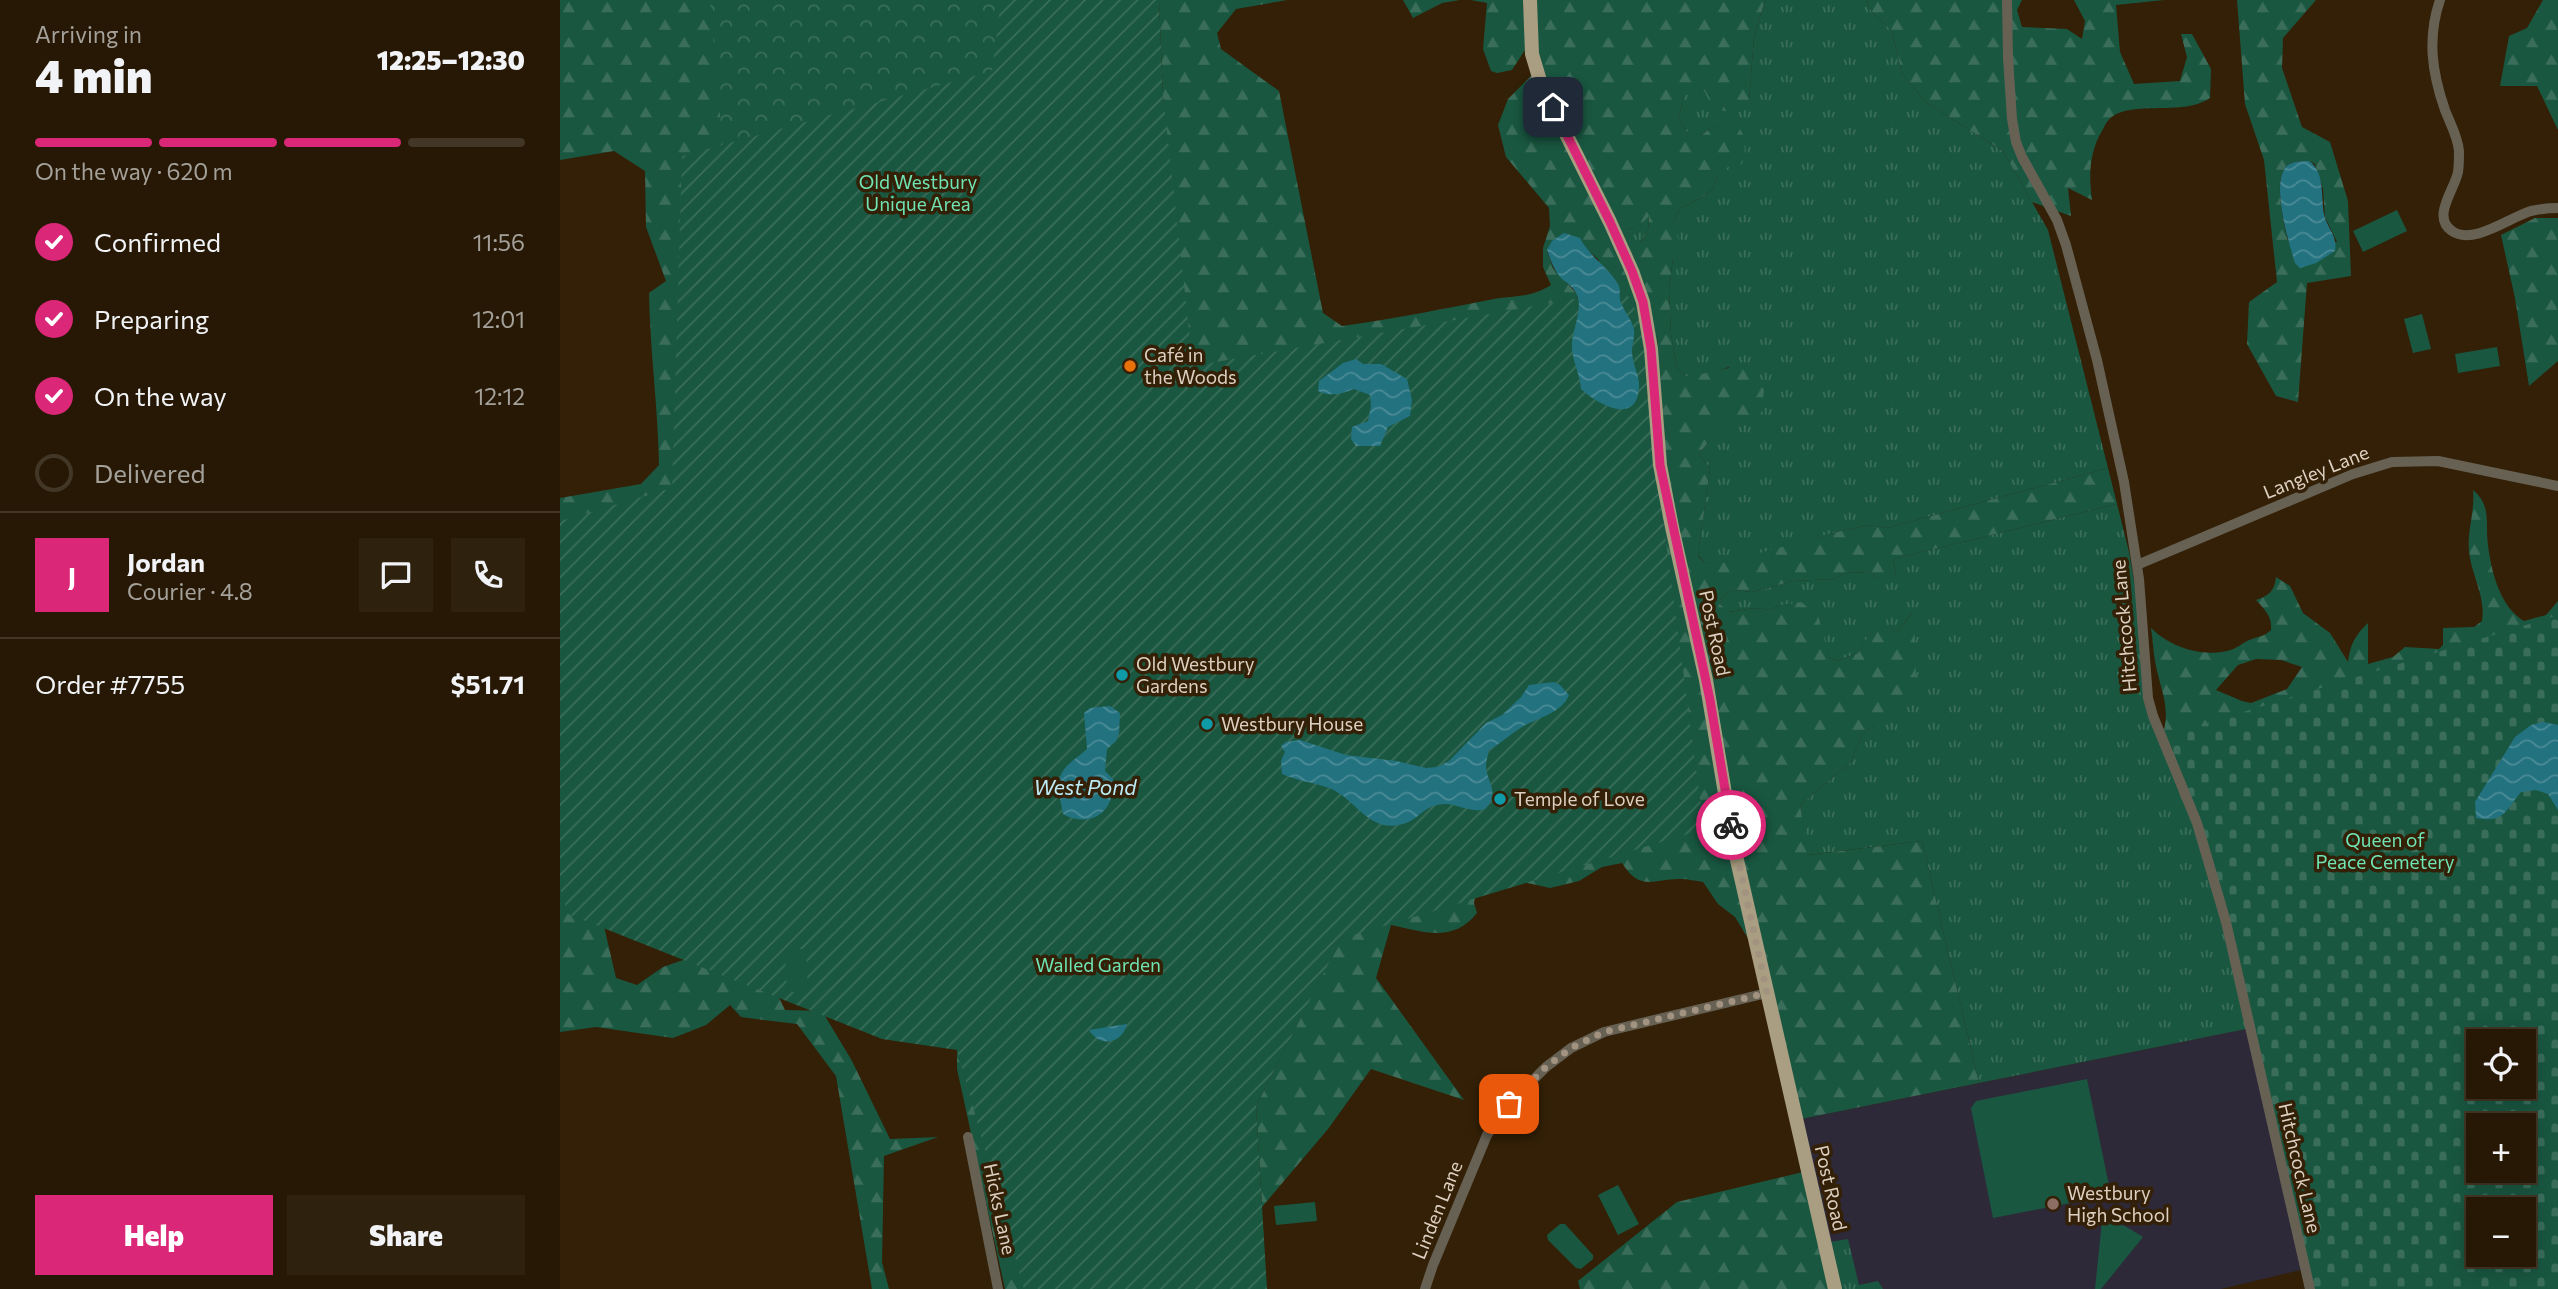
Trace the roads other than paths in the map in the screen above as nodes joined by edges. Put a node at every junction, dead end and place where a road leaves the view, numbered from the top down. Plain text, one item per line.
1 (1530, 0) edge
2 (2007, 0) edge
3 (2440, 0) edge
4 (2558, 208) edge
5 (2558, 486) edge
6 (2137, 565) junction
7 (1767, 993) junction
8 (968, 1137) dead end
9 (998, 1289) edge
10 (1425, 1289) edge
11 (1835, 1289) edge
12 (2310, 1289) edge

1 - 7 main road, Post Road
2 - 6 street, Hitchcock Lane
3 - 4 street
5 - 6 street, Langley Lane
6 - 12 street, Hitchcock Lane
7 - 10 street, Linden Lane
7 - 11 main road, Post Road
8 - 9 street, Hicks Lane

